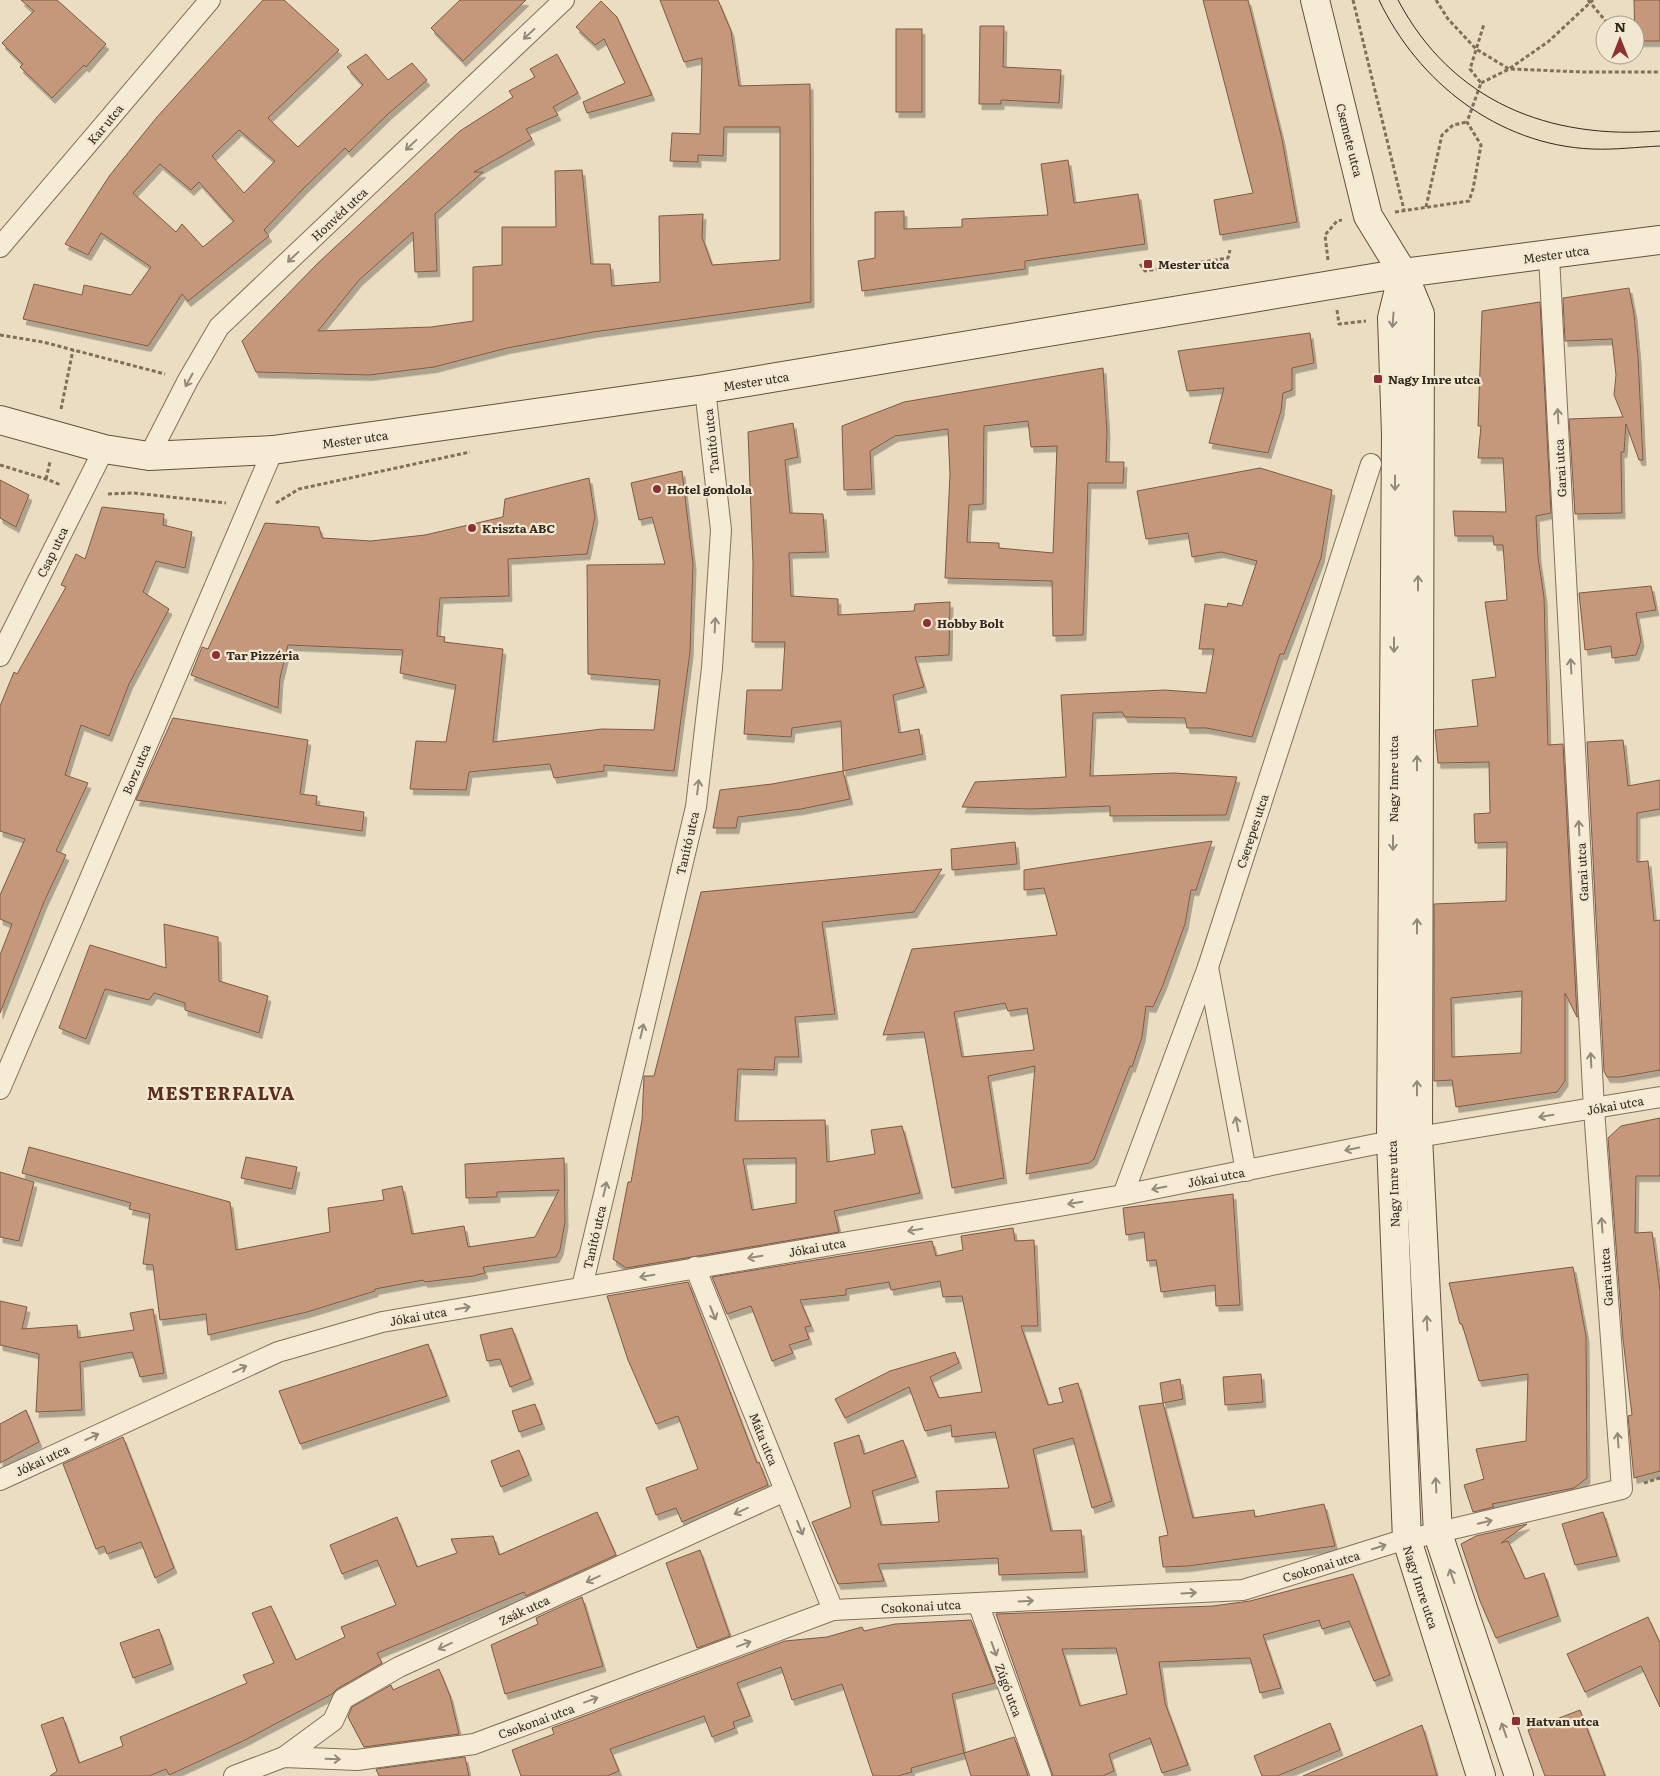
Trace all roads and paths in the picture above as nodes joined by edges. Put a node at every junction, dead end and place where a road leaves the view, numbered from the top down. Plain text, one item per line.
1 (210, 0) edge
2 (564, 0) edge
3 (1315, 0) edge
4 (1352, 0) edge
5 (1436, 0) edge
6 (1588, 0) edge
7 (1593, 0) edge
8 (1590, 4) junction
9 (1600, 15) edge
10 (1484, 24) dead end
11 (1476, 49) junction
12 (1509, 69) junction
13 (1660, 72) edge
14 (1481, 82) junction
15 (1466, 122) junction
16 (1426, 207) junction
17 (1404, 210) junction
18 (1368, 216) junction
19 (1660, 240) edge
20 (0, 248) edge
21 (1230, 250) dead end
22 (1549, 256) junction
23 (1140, 264) dead end
24 (1403, 273) junction
25 (1332, 284) junction
26 (1339, 324) dead end
27 (0, 335) edge
28 (188, 380) junction
29 (705, 389) junction
30 (0, 420) edge
31 (104, 449) junction
32 (273, 450) junction
33 (474, 451) dead end
34 (149, 456) junction
35 (1371, 464) dead end
36 (0, 465) edge
37 (80, 494) junction
38 (250, 505) junction
39 (0, 656) edge
40 (1208, 967) junction
41 (0, 1089) edge
42 (1660, 1097) edge
43 (1594, 1109) junction
44 (1418, 1137) junction
45 (1391, 1141) junction
46 (1246, 1172) junction
47 (1124, 1195) junction
48 (695, 1268) junction
49 (582, 1287) junction
50 (0, 1480) edge
51 (1622, 1488) joint
52 (785, 1491) junction
53 (1438, 1534) junction
54 (1406, 1540) junction
55 (978, 1603) junction
56 (833, 1610) junction
57 (284, 1757) junction
58 (234, 1776) edge
59 (1041, 1776) edge
60 (1482, 1776) edge
61 (1519, 1776) edge

1 - 20 street, Kar utca
2 -> 28 street, Honvéd utca
3 - 18 street, Csemete utca
4 - 17 path
5 - 11 path
6 - 8 path
7 - 8 path
8 - 9 path
8 - 12 path
10 - 11 path
11 - 12 path
11 - 14 path
12 - 13 path
12 - 14 path
14 - 15 path
15 - 16 path
15 - 16 path
16 - 17 path
17 - 18 path
18 - 24 street, Csemete utca
18 - 25 path
19 - 22 street, Mester utca
21 - 23 path
22 - 24 street, Mester utca
43 -> 22 street, Garai utca
24 - 25 street, Mester utca
44 -> 24 street, Nagy Imre utca
24 -> 45 street, Nagy Imre utca
25 - 26 path
25 - 29 street, Mester utca
27 - 28 path
28 - 34 street, Honvéd utca
29 - 32 street, Mester utca
49 -> 29 street, Tanító utca
30 - 31 street, Mester utca
31 - 34 street, Mester utca
31 - 37 street, Csap utca
32 - 34 street, Mester utca
32 - 38 street, Borz utca
33 - 38 path
35 - 40 street, Cserepes utca
36 - 37 path
37 - 38 path
37 - 39 street, Csap utca
38 - 41 street, Borz utca
46 -> 40 street
40 - 47 street, Cserepes utca
42 - 43 street, Jókai utca
43 -> 44 street, Jókai utca
51 -> 43 street, Garai utca
44 - 45 street, Jókai utca
53 -> 44 street, Nagy Imre utca
45 -> 46 street, Jókai utca
45 - 54 street, Nagy Imre utca
46 -> 47 street, Jókai utca
47 -> 48 street, Jókai utca
48 -> 49 street, Jókai utca
48 -> 52 street, Máta utca
50 -> 49 street, Jókai utca
53 -> 51 street, Csokonai utca
52 -> 56 street, Máta utca
52 -> 57 street, Zsák utca
53 - 54 street, Csokonai utca
61 -> 53 street, Nagy Imre utca
55 -> 54 street, Csokonai utca
54 - 60 street, Nagy Imre utca
55 - 56 street, Csokonai utca
55 -> 59 street, Zúgó utca
57 -> 56 street, Csokonai utca
57 - 58 street, Csokonai utca

